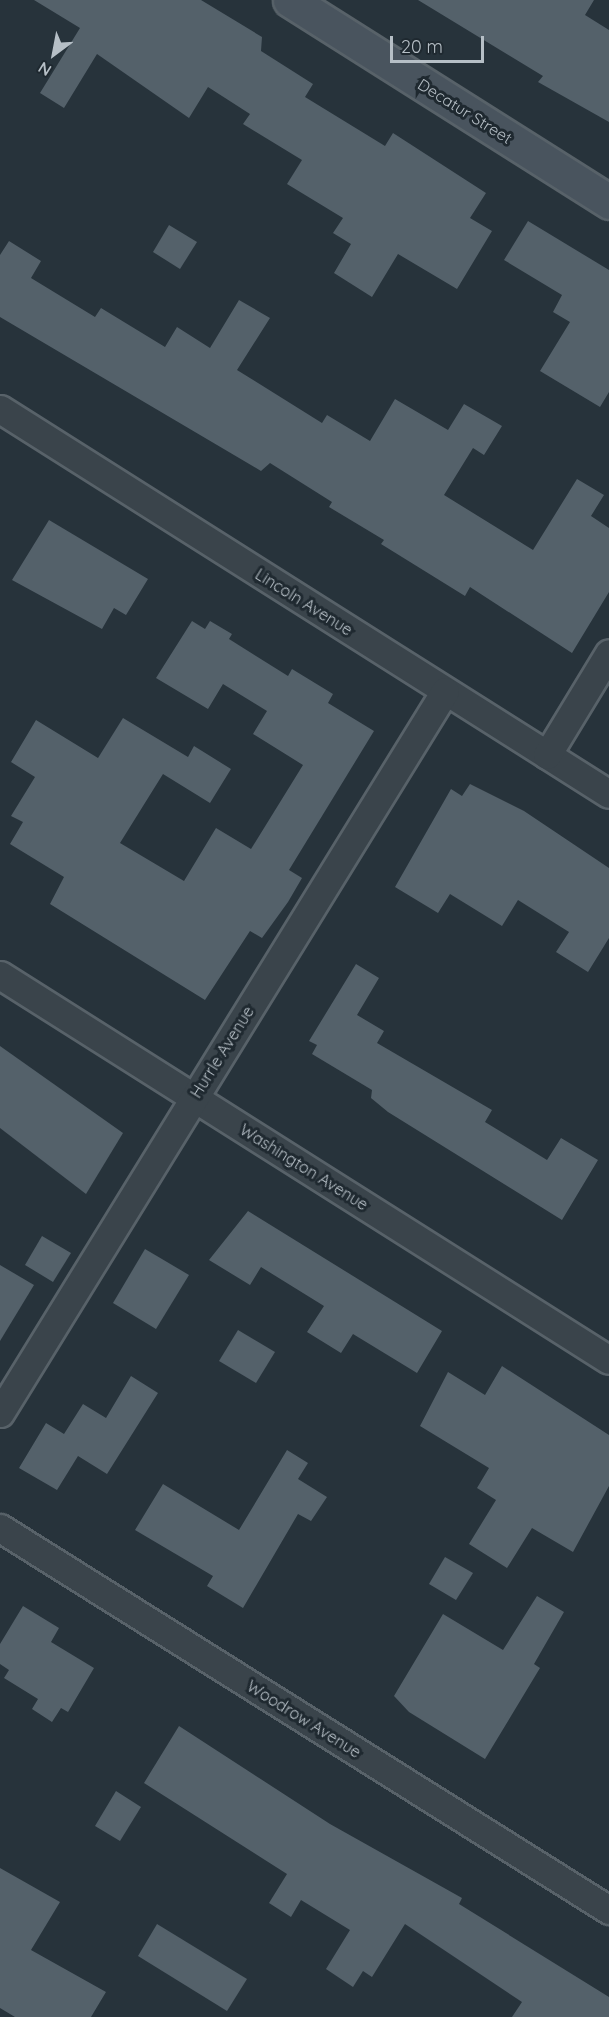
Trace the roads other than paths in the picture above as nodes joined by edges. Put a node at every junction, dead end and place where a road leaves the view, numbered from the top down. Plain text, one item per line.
1 (290, 0) edge
2 (609, 202) edge
3 (0, 409) edge
4 (609, 653) edge
5 (445, 691) junction
6 (547, 755) junction
7 (609, 794) edge
8 (0, 975) edge
9 (194, 1098) junction
10 (609, 1360) edge
11 (0, 1413) edge
12 (0, 1528) edge
13 (609, 1910) edge

1 - 2 street, Decatur Street
3 - 5 street, Lincoln Avenue
4 - 6 street
5 - 6 street, Lincoln Avenue
5 - 9 street, Hurrle Avenue
6 - 7 street, Lincoln Avenue
8 - 9 street, Washington Avenue
9 - 10 street, Washington Avenue
9 - 11 street, Hurrle Avenue
12 - 13 street, Woodrow Avenue

